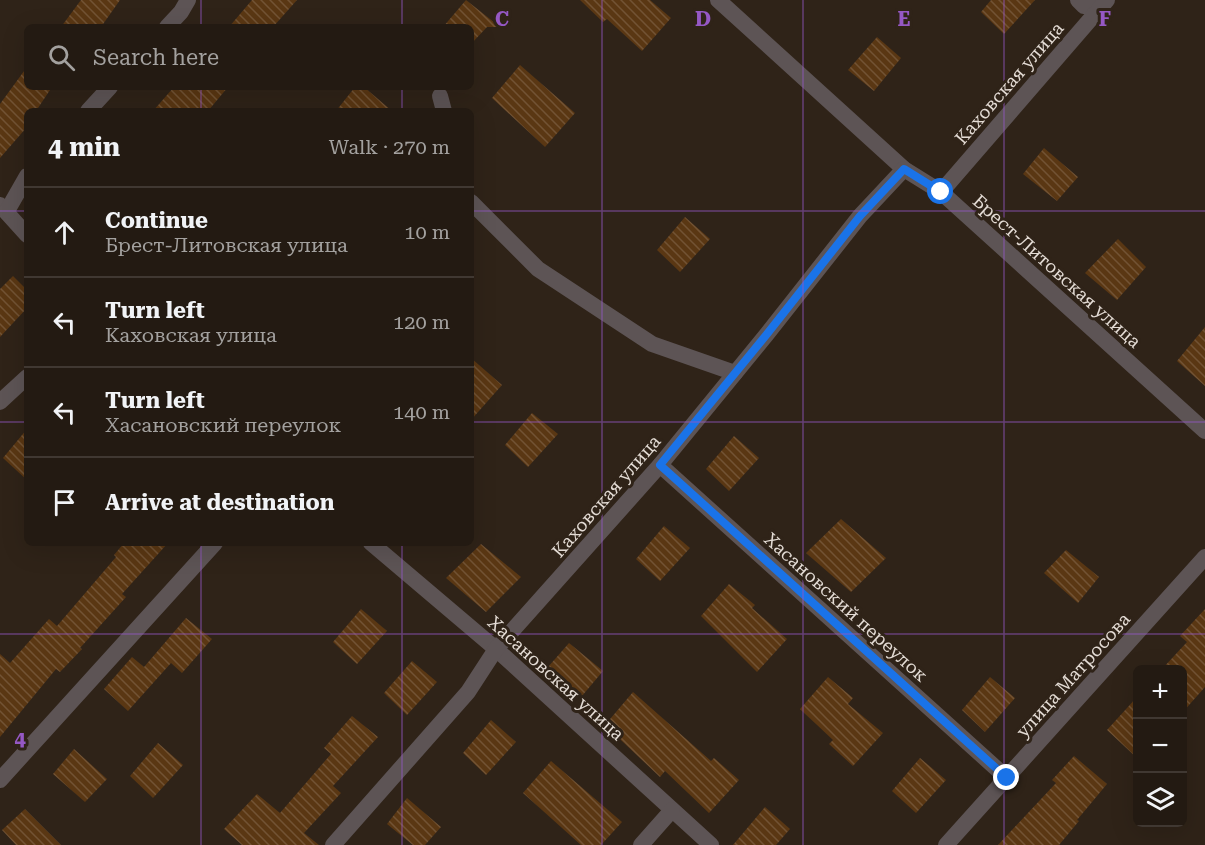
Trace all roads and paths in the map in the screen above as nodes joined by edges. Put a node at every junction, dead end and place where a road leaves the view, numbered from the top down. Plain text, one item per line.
1 (188, 0) edge
2 (718, 0) edge
3 (1078, 0) edge
4 (1104, 3) edge
5 (170, 24) edge
6 (107, 90) edge
7 (91, 108) edge
8 (904, 169) junction
9 (24, 180) edge
10 (941, 192) junction
11 (474, 205) edge
12 (3, 208) edge
13 (24, 232) edge
14 (735, 373) junction
15 (24, 379) edge
16 (0, 402) edge
17 (1205, 431) edge
18 (660, 465) junction
19 (212, 546) edge
20 (375, 546) edge
21 (1205, 557) edge
22 (496, 649) junction
23 (1007, 778) junction
24 (0, 780) edge
25 (672, 810) junction
26 (333, 845) edge
27 (641, 845) edge
28 (711, 845) edge
29 (946, 845) edge

1 - 5 street
2 - 8 street, Брест-Литовская улица
3 - 4 street
4 - 10 street, Каховская улица
6 - 7 street
8 - 10 street, Брест-Литовская улица
8 - 14 street, Каховская улица
9 - 12 street
10 - 17 street, Брест-Литовская улица
11 - 14 street
12 - 13 street
14 - 18 street, Каховская улица
15 - 16 street
18 - 22 street, Каховская улица
18 - 23 street, Хасановский переулок
19 - 24 street
20 - 22 street, Хасановская улица
21 - 23 street, улица Матросова
22 - 25 street, Хасановская улица
22 - 26 street, Каховская улица
23 - 29 street, улица Матросова
25 - 27 street
25 - 28 street, Хасановская улица

